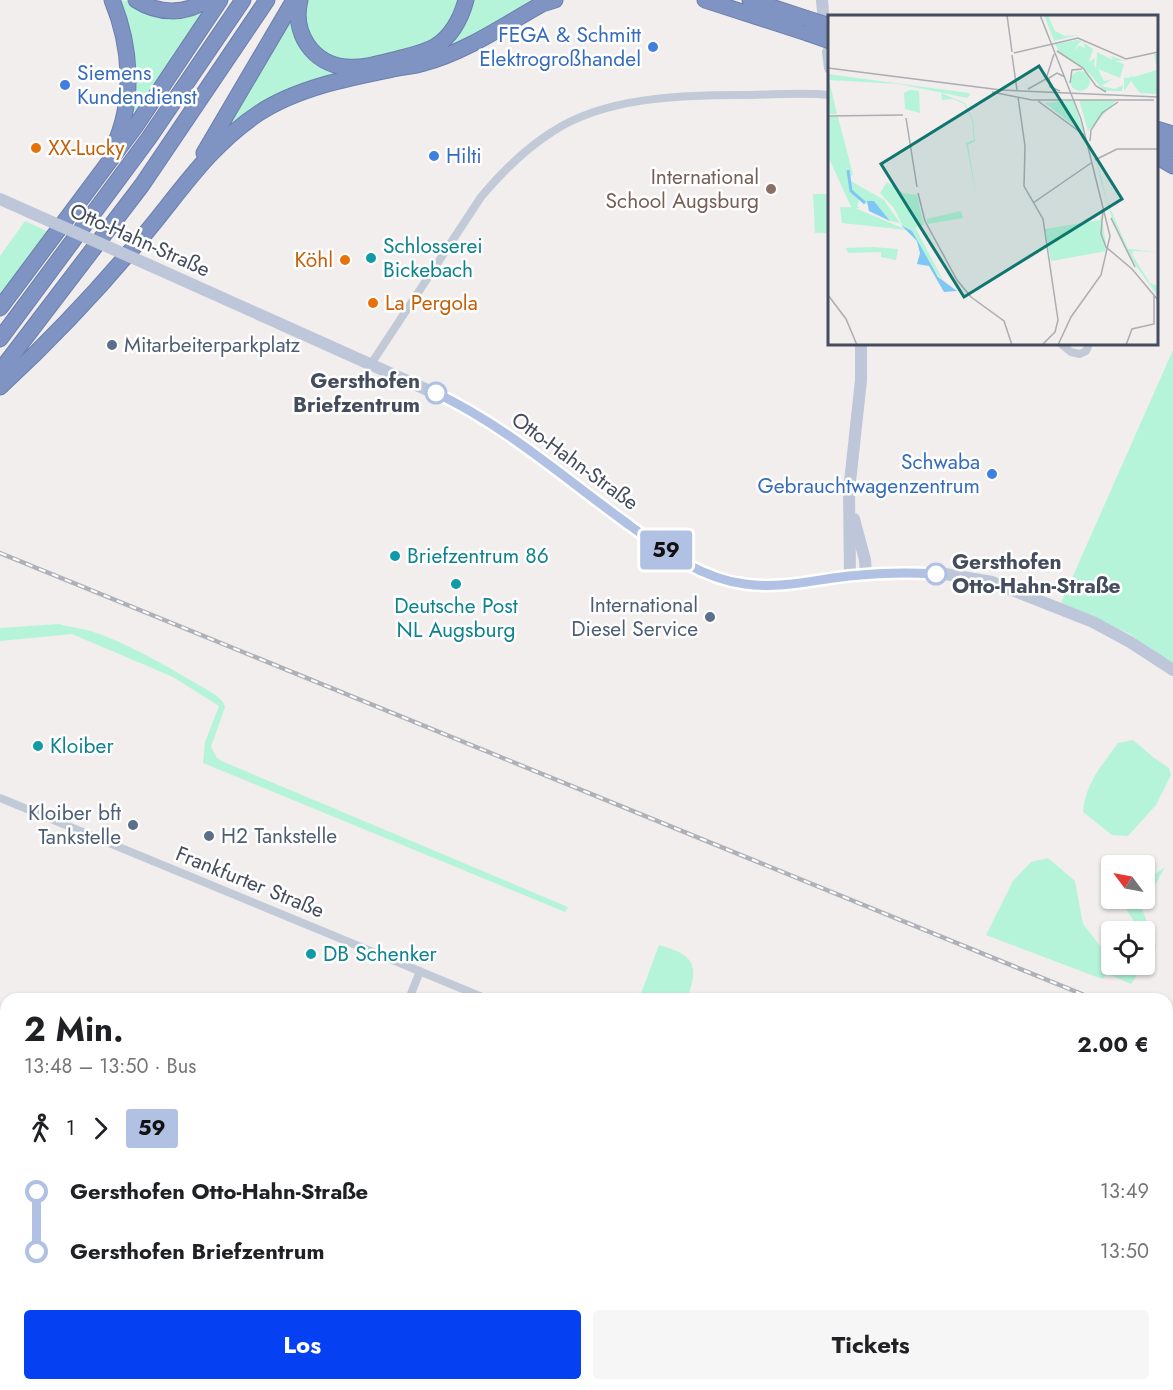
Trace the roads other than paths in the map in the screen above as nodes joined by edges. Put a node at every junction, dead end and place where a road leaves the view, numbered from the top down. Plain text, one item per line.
1 (112, 0) edge
2 (136, 0) edge
3 (207, 0) edge
4 (220, 0) edge
5 (243, 0) edge
6 (267, 0) edge
7 (294, 0) edge
8 (300, 0) edge
9 (466, 0) edge
10 (555, 0) edge
11 (705, 0) edge
12 (750, 0) edge
13 (825, 13) edge
14 (806, 26) junction
15 (828, 46) edge
16 (828, 95) edge
17 (1158, 129) edge
18 (1173, 133) edge
19 (1158, 145) edge
20 (1173, 149) edge
21 (1158, 157) edge
22 (1173, 166) edge
23 (103, 170) junction
24 (192, 174) junction
25 (0, 199) edge
26 (0, 308) edge
27 (0, 339) edge
28 (861, 345) edge
29 (1062, 345) edge
30 (1089, 345) edge
31 (371, 364) junction
32 (0, 370) edge
33 (0, 387) edge
34 (849, 491) junction
35 (866, 575) junction
36 (850, 576) junction
37 (1173, 670) edge
38 (0, 798) edge
39 (420, 971) junction
40 (411, 993) edge
41 (473, 993) edge

1 - 23 highway
2 - 3 highway
4 - 23 highway
5 - 27 highway
6 - 32 highway
7 - 24 highway
8 - 9 highway
10 - 24 highway
11 - 14 highway
12 - 14 highway
13 - 14 highway, bridge
14 - 15 highway, bridge
16 - 31 street
17 - 18 highway
19 - 20 highway
21 - 22 highway
23 - 26 highway
24 - 33 highway
25 - 31 street, Otto-Hahn-Straße, bridge
28 - 34 street
29 - 30 street
31 - 36 street, Otto-Hahn-Straße
34 - 35 street
34 - 36 street
35 - 36 street, Otto-Hahn-Straße
35 - 37 street, Otto-Hahn-Straße
38 - 39 street, Frankfurter Straße
39 - 40 street
39 - 41 street, Frankfurter Straße

